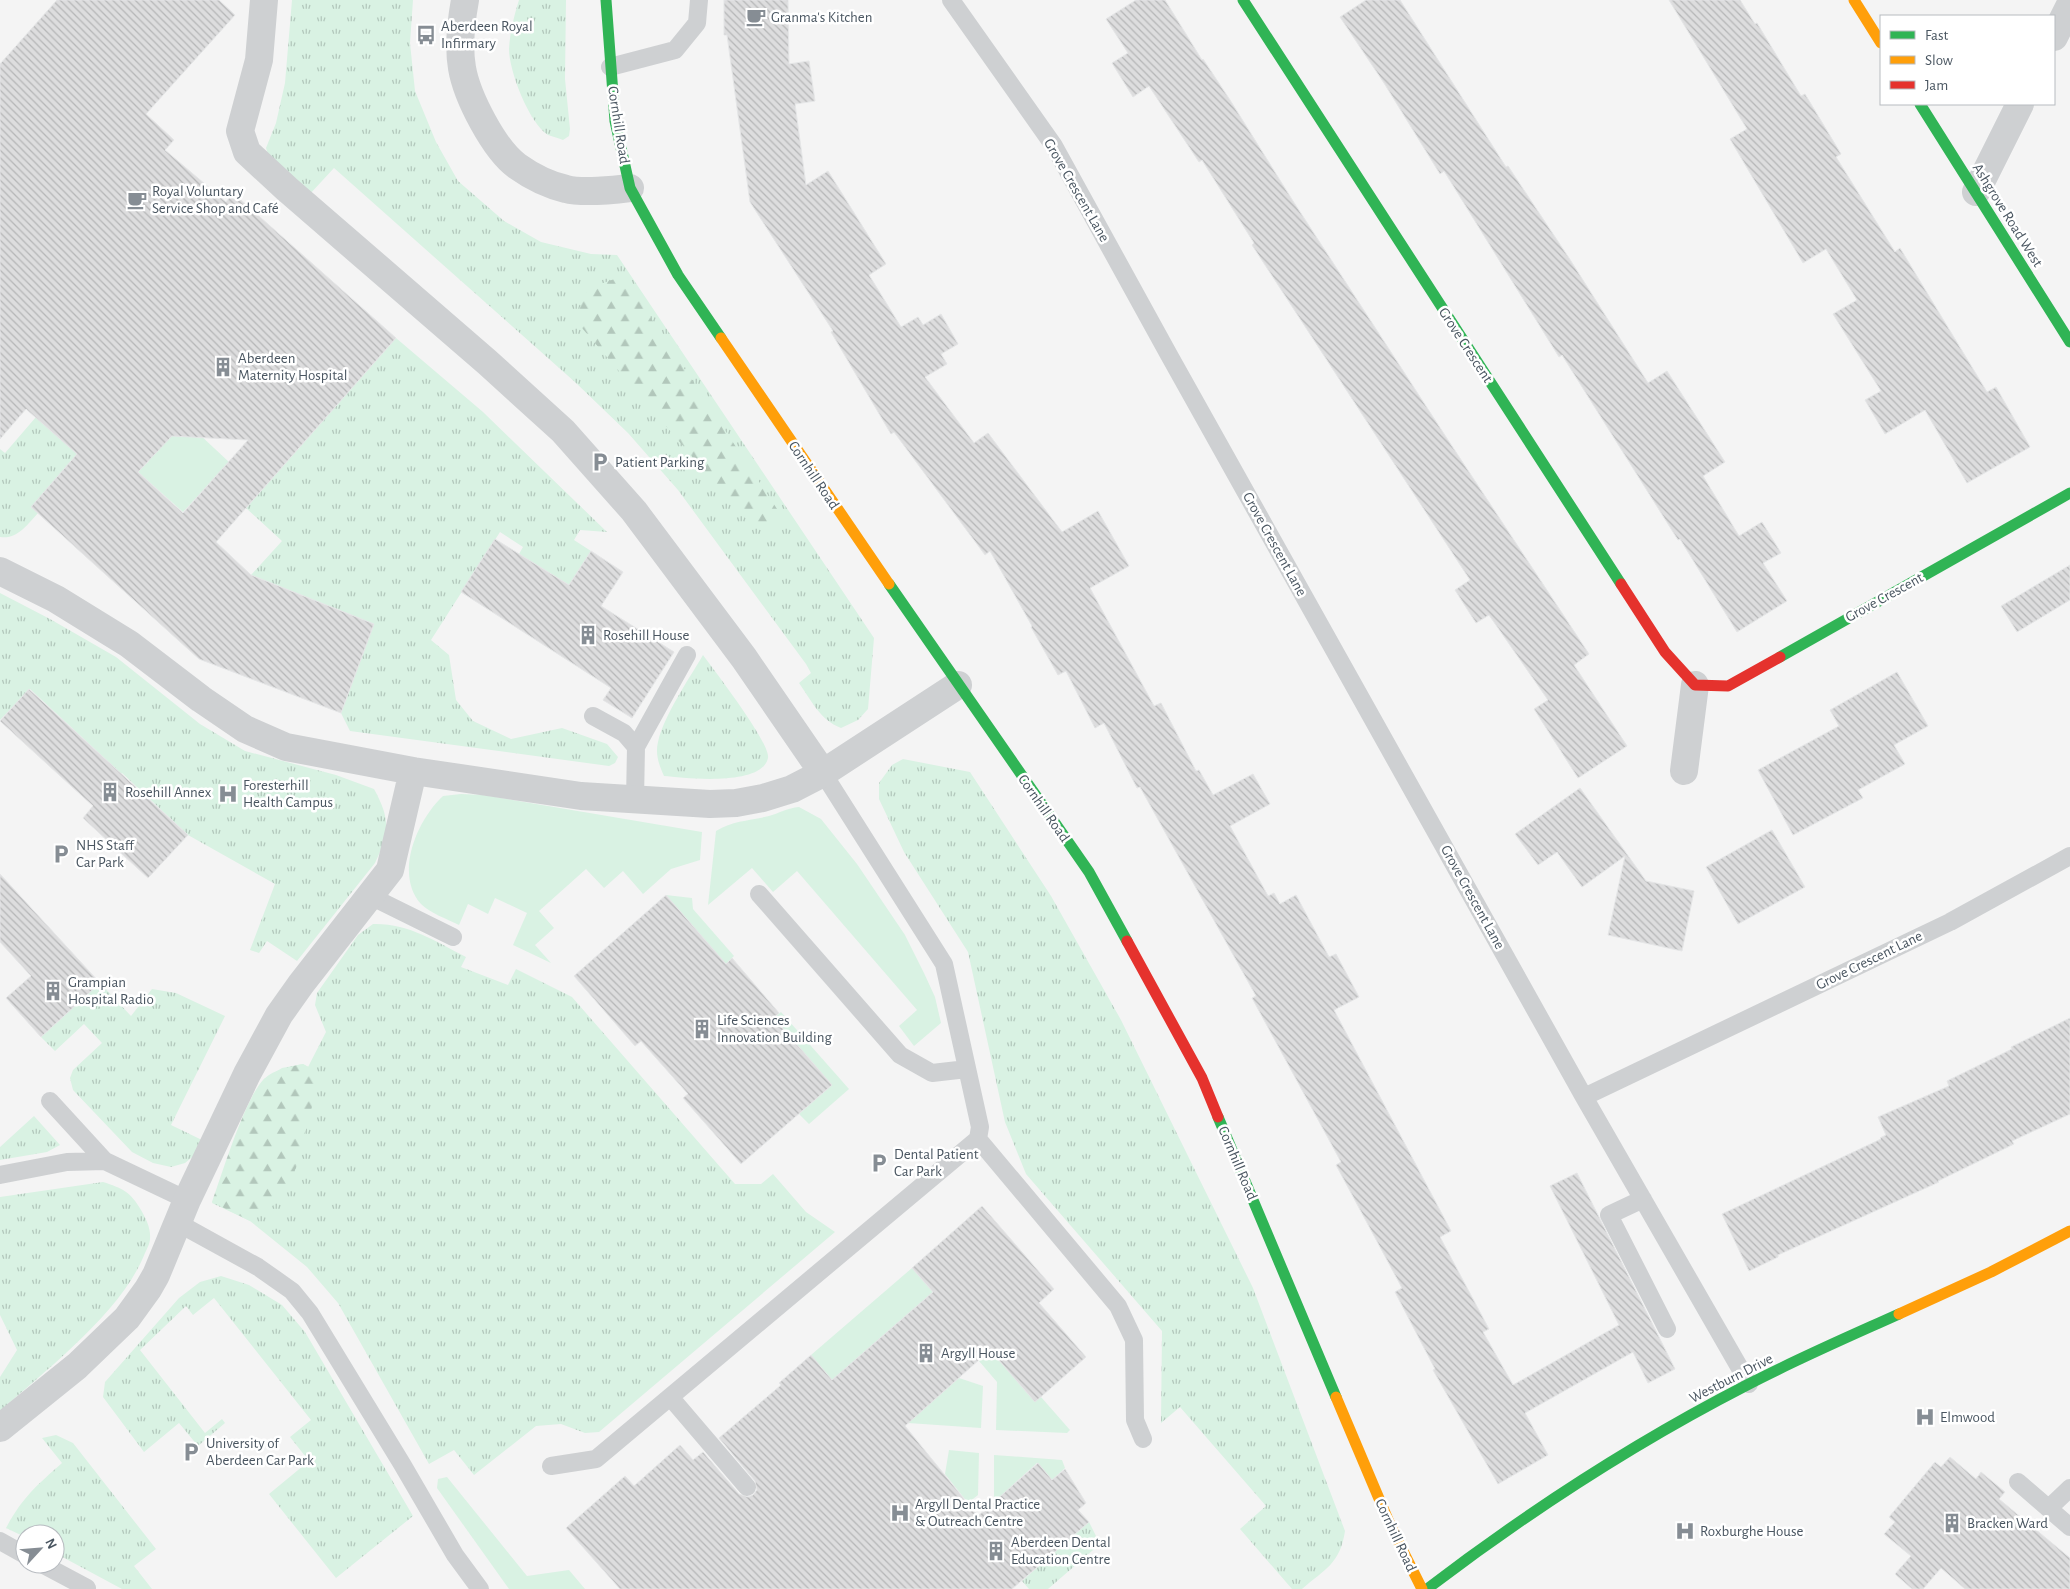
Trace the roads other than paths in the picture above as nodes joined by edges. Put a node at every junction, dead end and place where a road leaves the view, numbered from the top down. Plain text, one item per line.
1 (264, 0) edge
2 (465, 0) edge
3 (606, 0) edge
4 (699, 0) edge
5 (951, 0) edge
6 (1243, 0) edge
7 (1854, 0) edge
8 (2070, 5) edge
9 (2055, 36) edge
10 (1880, 41) edge
11 (610, 67) junction
12 (1921, 105) edge
13 (2020, 105) edge
14 (630, 188) junction
15 (1976, 192) junction
16 (2070, 342) edge
17 (2070, 493) edge
18 (0, 571) edge
19 (687, 655) dead end
20 (958, 685) junction
21 (1695, 685) junction
22 (594, 716) dead end
23 (636, 747) junction
24 (413, 771) junction
25 (1684, 771) dead end
26 (823, 773) junction
27 (635, 800) junction
28 (2070, 856) edge
29 (759, 894) dead end
30 (370, 896) junction
31 (453, 937) dead end
32 (967, 1070) junction
33 (1584, 1097) junction
34 (50, 1101) dead end
35 (978, 1139) junction
36 (105, 1161) junction
37 (0, 1176) edge
38 (1643, 1198) junction
39 (182, 1212) junction
40 (2070, 1231) edge
41 (1668, 1329) dead end
42 (1749, 1384) junction
43 (671, 1398) junction
44 (0, 1428) edge
45 (1143, 1439) dead end
46 (551, 1466) dead end
47 (2018, 1482) dead end
48 (747, 1487) dead end
49 (2070, 1488) edge
50 (2049, 1508) junction
51 (2070, 1527) edge
52 (0, 1542) edge
53 (15, 1550) edge
54 (61, 1574) edge
55 (87, 1588) edge
56 (480, 1589) edge
57 (1422, 1589) edge
58 (1427, 1589) edge

1 - 26 street
2 - 14 street
3 - 11 street, Cornhill Road
4 - 11 lane, Cornhill Road
5 - 33 lane, Grove Crescent Lane
6 - 21 street, Grove Crescent
7 - 10 street
8 - 9 street
11 - 14 street, Cornhill Road
12 - 15 street, Ashgrove Road West
13 - 15 street
14 - 20 street, Cornhill Road
15 - 16 street, Ashgrove Road West
17 - 21 street, Grove Crescent
18 - 24 street
19 - 23 lane
20 - 26 street
20 - 57 street, Cornhill Road
21 - 25 street
22 - 23 lane
23 - 27 lane
24 - 27 street
24 - 30 street
26 - 27 street
26 - 32 lane
28 - 33 lane, Grove Crescent Lane
29 - 32 lane
30 - 31 lane
30 - 39 street
32 - 35 lane
33 - 38 lane, Grove Crescent Lane
34 - 36 lane
35 - 43 lane
35 - 45 lane
36 - 37 lane
36 - 39 lane
38 - 41 lane
38 - 42 lane, Grove Crescent Lane
39 - 44 street
39 - 56 lane
40 - 42 street, Westburn Drive
42 - 58 street, Westburn Drive
43 - 46 lane
43 - 48 lane
47 - 50 lane
49 - 50 lane
50 - 51 lane
52 - 53 lane
54 - 55 lane

